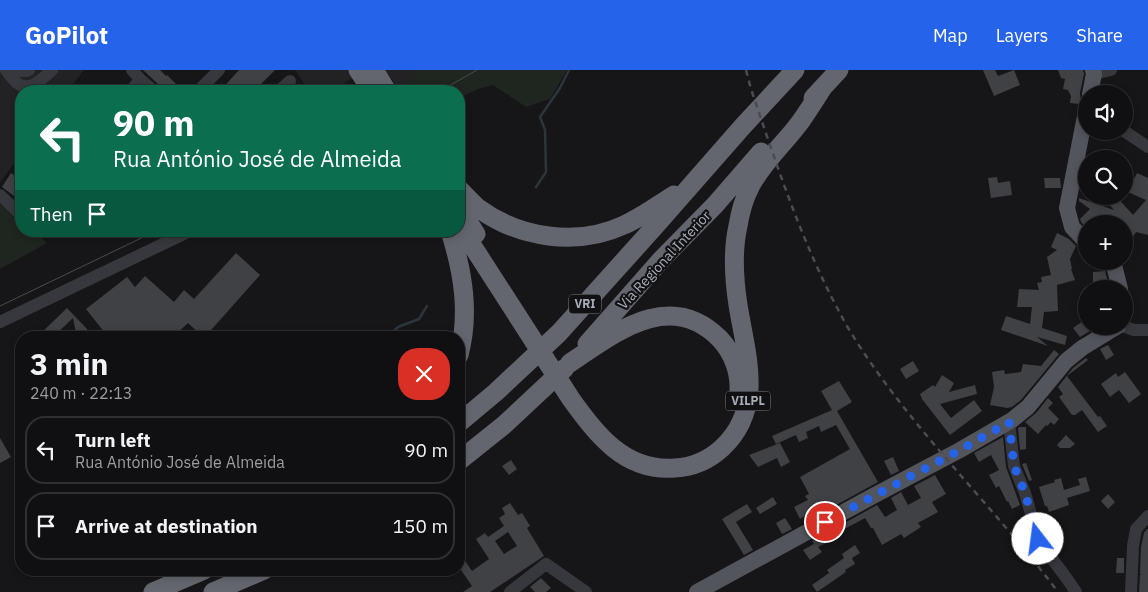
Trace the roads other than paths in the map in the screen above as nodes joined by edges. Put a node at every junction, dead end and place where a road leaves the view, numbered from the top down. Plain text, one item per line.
1 (6, 70) edge
2 (12, 70) edge
3 (29, 70) edge
4 (52, 70) edge
5 (219, 70) edge
6 (795, 70) edge
7 (839, 70) edge
8 (1111, 70) edge
9 (364, 71) edge
10 (1093, 72) edge
11 (136, 75) edge
12 (290, 81) dead end
13 (20, 85) edge
14 (33, 85) edge
15 (147, 85) edge
16 (204, 85) edge
17 (286, 85) edge
18 (370, 85) edge
19 (381, 85) edge
20 (1091, 85) edge
21 (1133, 137) edge
22 (1081, 140) edge
23 (1148, 146) edge
24 (760, 162) junction
25 (700, 174) junction
26 (0, 195) edge
27 (465, 195) edge
28 (15, 209) edge
29 (465, 217) edge
30 (1078, 233) edge
31 (465, 234) edge
32 (177, 237) edge
33 (452, 237) edge
34 (0, 322) edge
35 (529, 325) junction
36 (1133, 330) edge
37 (1148, 330) edge
38 (463, 331) edge
39 (1103, 335) edge
40 (570, 363) junction
41 (574, 395) junction
42 (465, 418) edge
43 (1009, 422) junction
44 (465, 456) edge
45 (1146, 520) edge
46 (190, 576) edge
47 (250, 576) edge
48 (154, 592) edge
49 (213, 592) edge
50 (510, 592) edge
51 (586, 592) edge
52 (697, 592) edge
53 (1076, 592) edge
54 (1131, 592) edge

1 - 13 street
2 - 3 street
4 - 14 street
5 - 16 street
6 - 25 highway, Via Regional Interior / VRI
7 - 24 highway, Via Regional Interior / VRI
8 - 10 street
9 - 18 highway
9 - 19 highway
10 - 20 main road
11 - 15 street
12 - 17 street
21 - 23 street
22 - 30 main road
24 - 40 highway, Via Regional Interior / VRI
24 - 41 highway, VILPL
25 - 27 highway
25 - 42 highway, Via Regional Interior / VRI
26 - 28 street
29 - 35 highway, VILPL
31 - 35 highway, VILPL
32 - 34 street
33 - 38 highway
35 - 41 highway, VILPL
36 - 37 street
39 - 43 main road
40 - 41 highway, VILPL
40 - 44 highway, Via Regional Interior / VRI
43 - 52 main road
43 - 53 street
45 - 54 street
46 - 48 highway
47 - 49 highway
50 - 51 street

